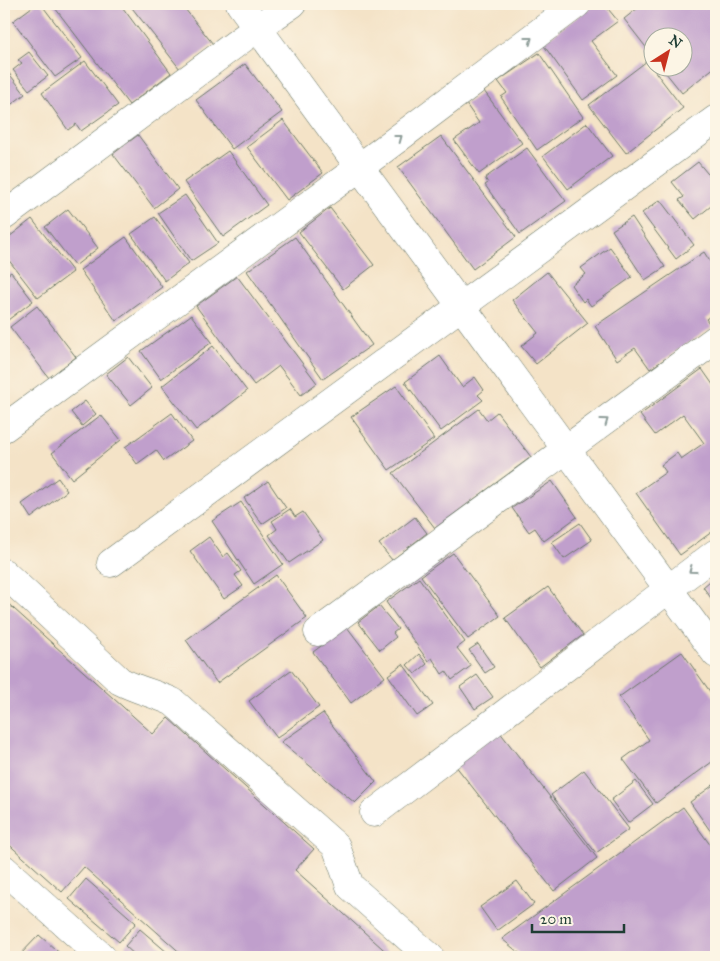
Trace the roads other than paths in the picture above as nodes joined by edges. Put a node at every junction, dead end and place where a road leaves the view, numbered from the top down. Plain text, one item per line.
1 (240, 4) edge
2 (292, 4) edge
3 (577, 4) edge
4 (257, 28) junction
5 (716, 119) edge
6 (360, 167) junction
7 (4, 216) edge
8 (461, 306) junction
9 (716, 339) edge
10 (4, 428) edge
11 (566, 450) junction
12 (716, 553) edge
13 (111, 563) dead end
14 (4, 573) edge
15 (668, 588) junction
16 (318, 632) dead end
17 (716, 654) edge
18 (374, 813) dead end
19 (4, 869) edge
20 (102, 957) edge
21 (430, 957) edge

1 - 4 street
2 - 4 street
6 -> 3 street
4 - 6 street
4 - 7 street
5 - 8 street
6 - 8 street
6 - 10 street
8 - 11 street
8 - 13 street
11 -> 9 street
11 - 15 street
11 - 16 street
12 -> 15 street
14 - 21 street
15 - 17 street
15 - 18 street
19 - 20 street

